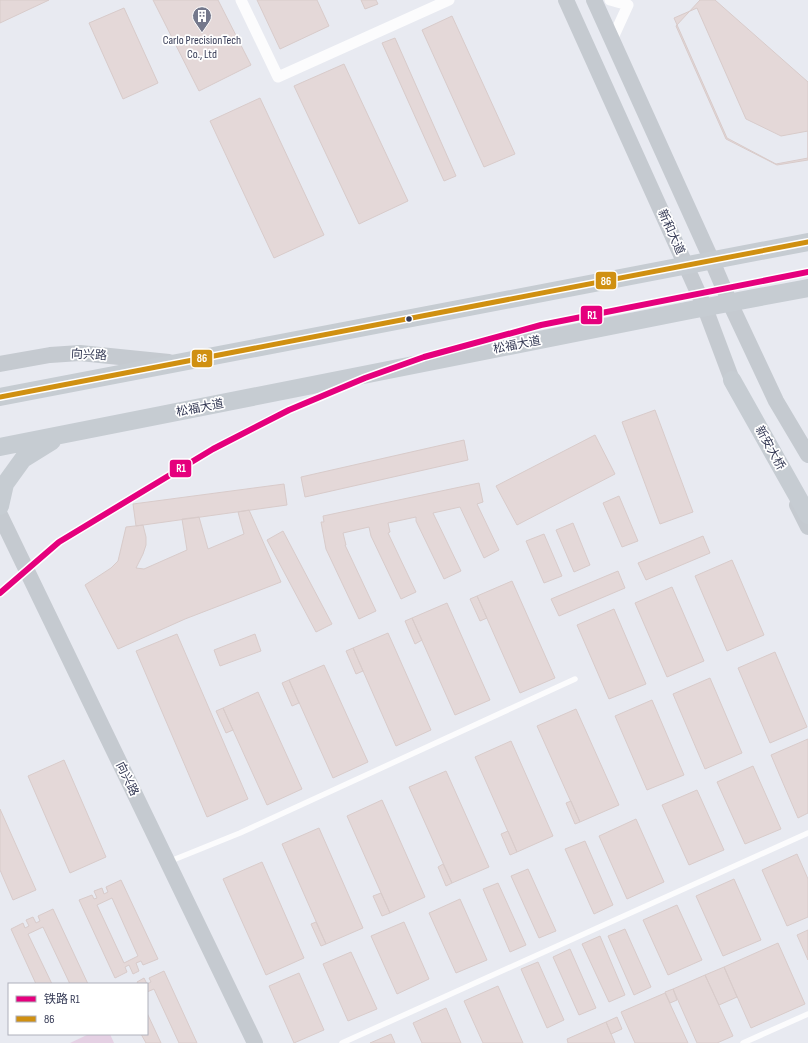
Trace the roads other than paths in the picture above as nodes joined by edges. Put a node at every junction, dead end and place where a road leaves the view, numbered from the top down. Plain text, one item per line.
1 (241, 0) edge
2 (449, 0) edge
3 (566, 0) edge
4 (594, 0) edge
5 (610, 0) edge
6 (631, 3) edge
7 (612, 40) junction
8 (808, 242) edge
9 (712, 261) junction
10 (686, 266) junction
11 (808, 288) edge
12 (730, 303) junction
13 (705, 308) junction
14 (179, 363) junction
15 (0, 364) edge
16 (732, 380) junction
17 (0, 397) edge
18 (776, 401) junction
19 (62, 435) junction
20 (0, 448) edge
21 (808, 455) edge
22 (808, 466) edge
23 (0, 506) edge
24 (0, 515) edge
25 (808, 515) edge
26 (808, 527) edge
27 (575, 679) dead end
28 (808, 833) edge
29 (168, 862) junction
30 (808, 1014) edge
31 (255, 1043) edge
32 (342, 1043) edge
33 (743, 1043) edge

1 - 2 street
3 - 10 main road, 新和大道
4 - 7 main road, 新和大道
5 - 6 street
6 - 7 street
7 - 9 main road, 新和大道
8 - 9 main road
9 - 10 main road
9 - 12 main road, 新和大道
10 - 13 main road, 新和大道
10 - 14 main road
11 - 12 main road, 松福大道
12 - 13 main road, 松福大道
12 - 18 main road, 新和大道
13 - 16 main road, 新和大道
13 - 19 main road, 松福大道
14 - 15 main road, 向兴路
14 - 17 main road
16 - 25 main road, 新安大桥
16 - 26 main road, 新和大道
18 - 21 main road, 新和大道
18 - 22 main road, 新安大桥
19 - 20 main road, 松福大道
19 - 23 main road, 松福大道
24 - 29 main road, 向兴路
27 - 29 lane
28 - 32 lane
29 - 31 main road, 向兴路
30 - 33 lane

